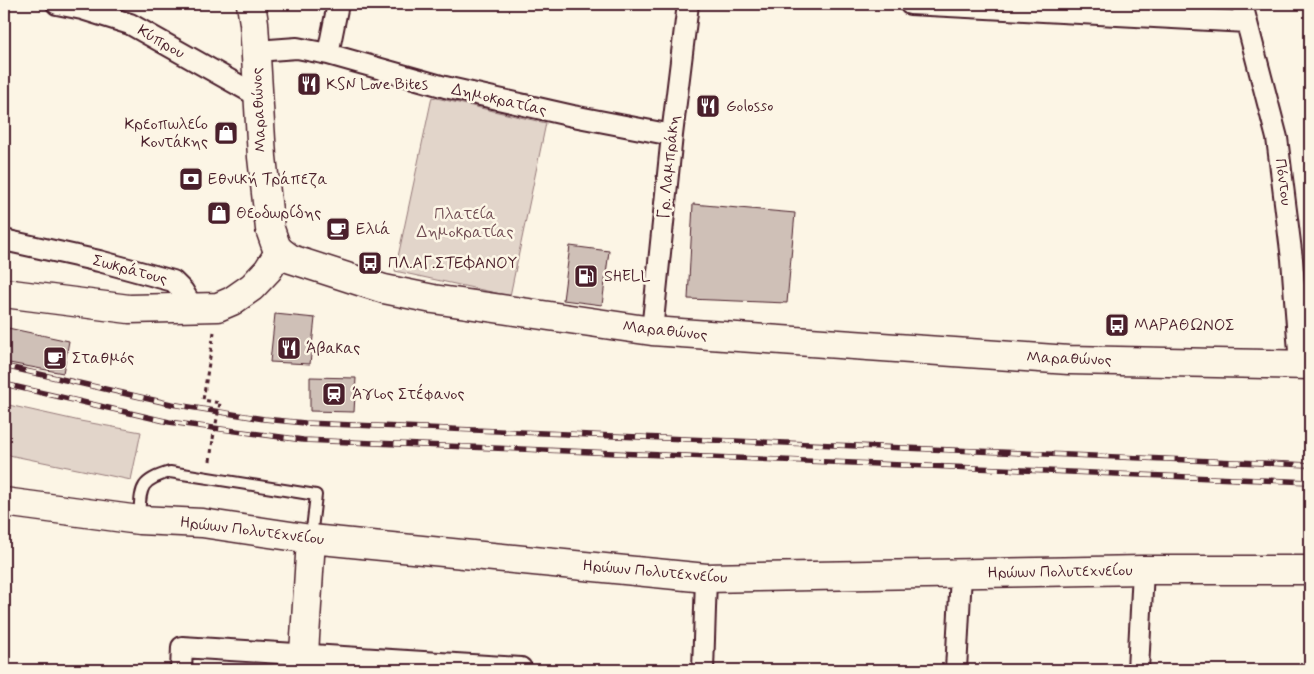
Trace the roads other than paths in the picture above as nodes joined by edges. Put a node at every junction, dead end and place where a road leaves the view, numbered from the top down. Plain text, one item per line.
1 (57, 4) edge
2 (251, 4) edge
3 (338, 4) edge
4 (688, 4) edge
5 (910, 4) edge
6 (1245, 13) edge
7 (256, 51) junction
8 (328, 54) junction
9 (258, 96) junction
10 (672, 135) junction
11 (4, 240) edge
12 (280, 252) junction
13 (4, 293) edge
14 (206, 308) junction
15 (652, 331) junction
16 (1305, 365) edge
17 (4, 502) edge
18 (139, 520) junction
19 (311, 539) junction
20 (1143, 570) junction
21 (1310, 570) edge
22 (960, 574) junction
23 (706, 578) junction
24 (303, 662) edge
25 (412, 666) edge
26 (521, 668) dead end
27 (181, 670) edge
28 (703, 670) edge
29 (956, 670) edge
30 (1138, 670) edge

1 - 9 street, Κύπρου
2 - 7 street, Μαραθώνος
3 - 8 street
4 - 10 street, Γρ. Λαμπράκη
5 - 6 street
6 - 16 street, Πόντου
7 - 8 street, Δημοκρατίας
7 - 9 street, Μαραθώνος
8 - 10 street, Δημοκρατίας
9 - 12 street, Μαραθώνος
10 - 15 street, Γρ. Λαμπράκη
11 - 14 street, Σωκράτους
12 - 14 street
12 - 15 street, Μαραθώνος
13 - 14 street
15 - 16 street, Μαραθώνος
17 - 18 street, Ηρώων Πολυτεχνείου
18 - 19 street, Ηρώων Πολυτεχνείου
18 - 19 lane
19 - 23 street, Ηρώων Πολυτεχνείου
19 - 24 street
20 - 21 street, Ηρώων Πολυτεχνείου
20 - 22 street, Ηρώων Πολυτεχνείου
20 - 30 street
22 - 23 street, Ηρώων Πολυτεχνείου
22 - 29 street
23 - 28 street
24 - 25 street
24 - 27 street
25 - 26 street

